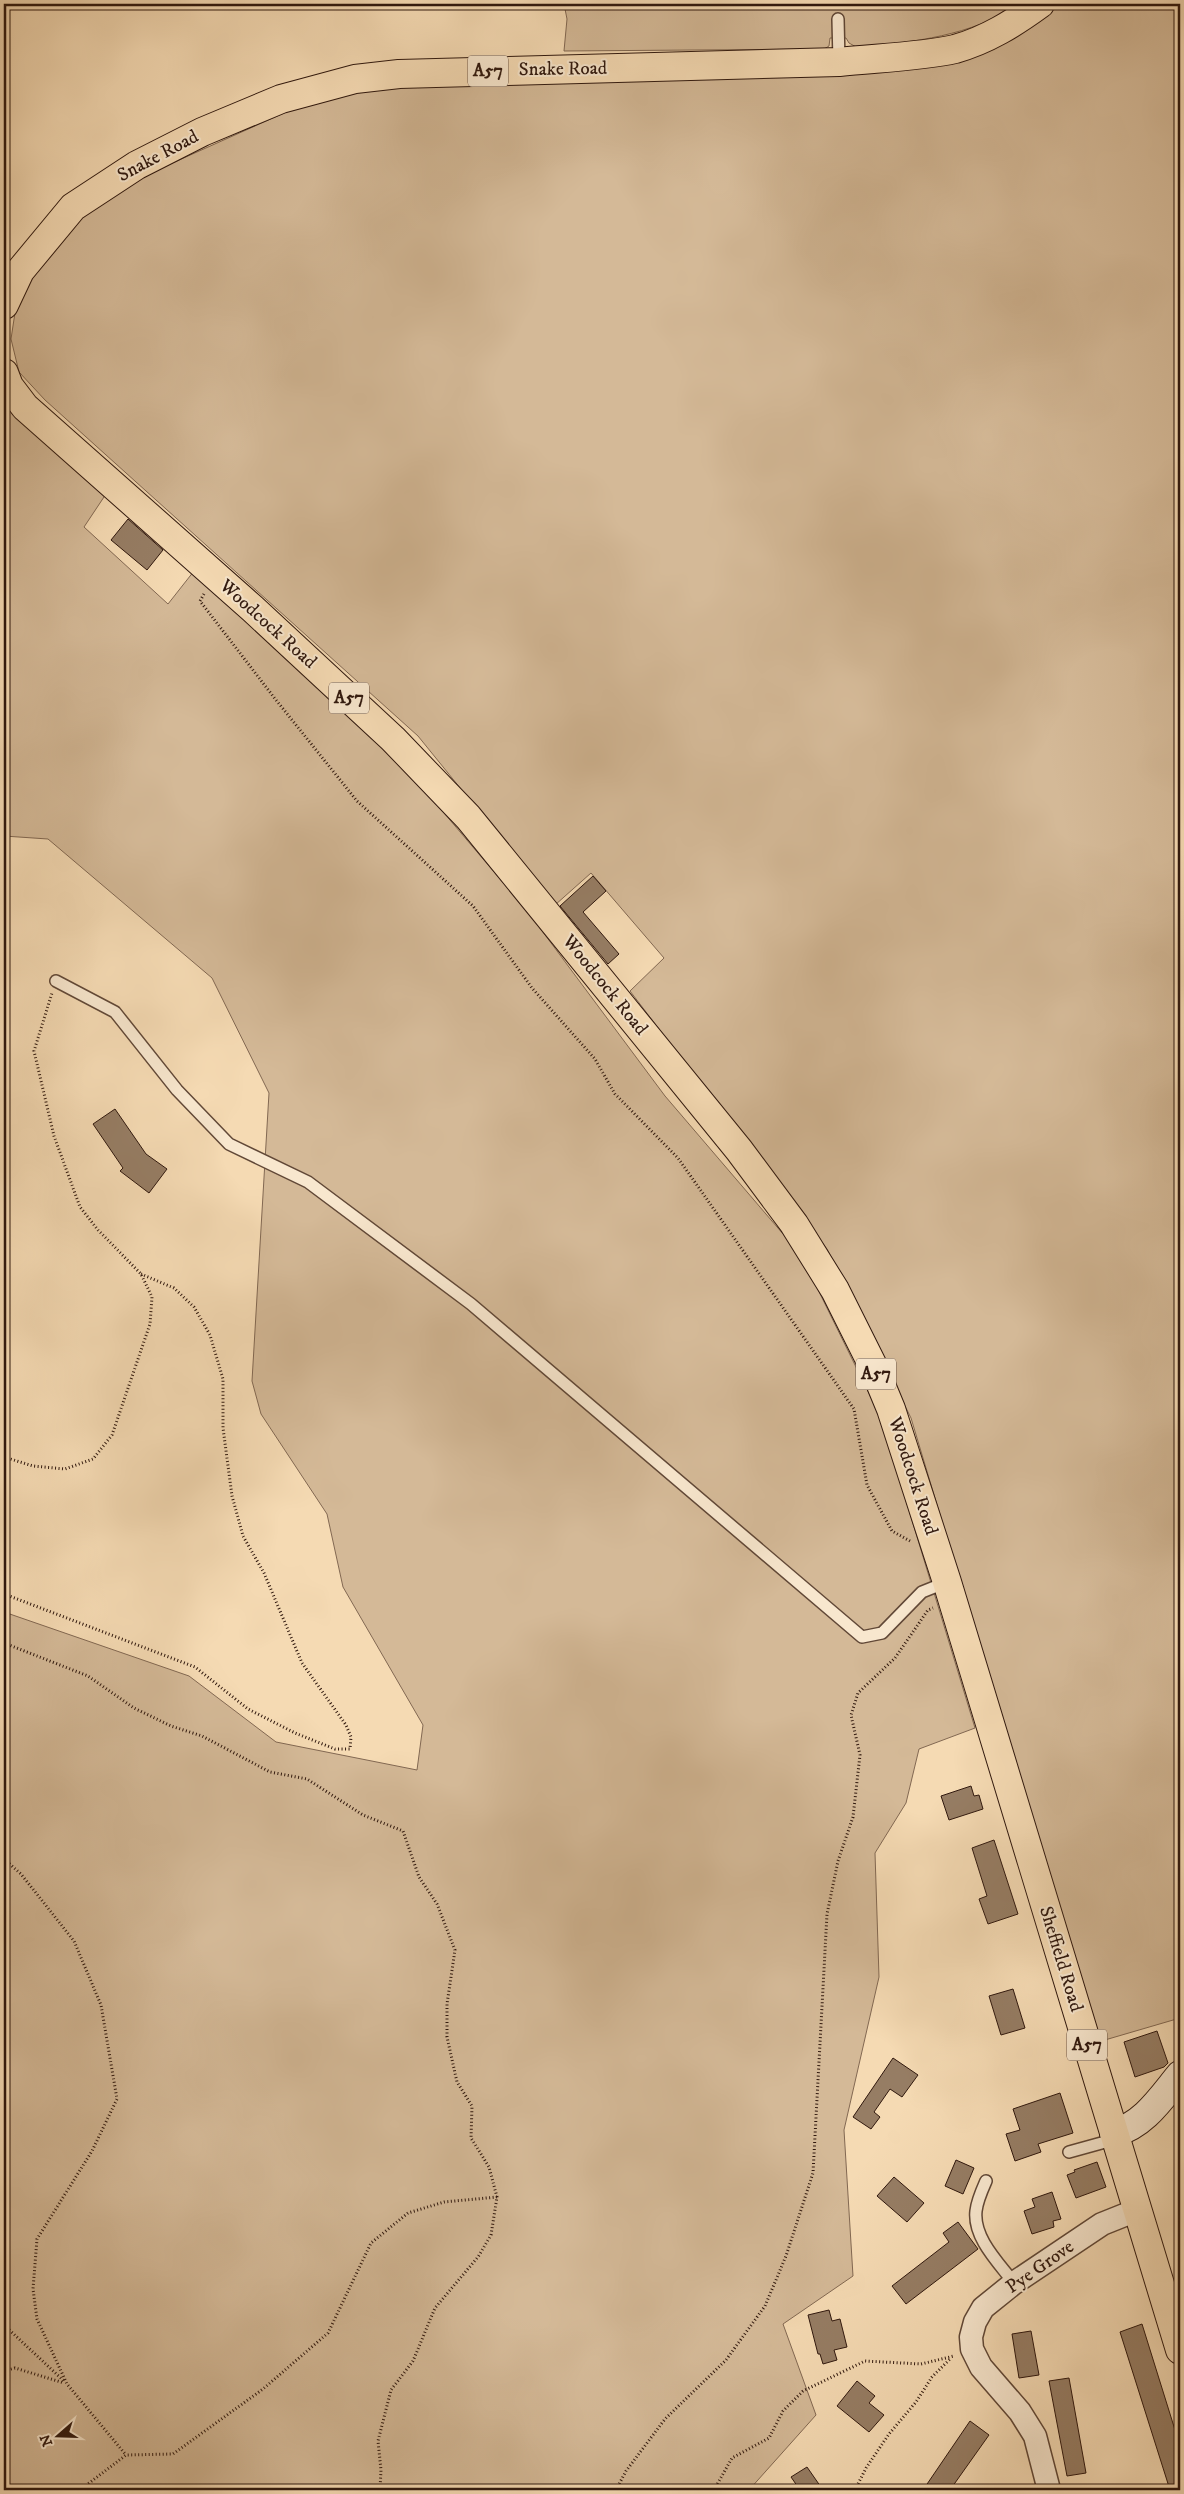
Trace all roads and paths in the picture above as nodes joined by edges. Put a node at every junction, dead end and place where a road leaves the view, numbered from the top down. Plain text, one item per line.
1 (1040, 4) edge
2 (838, 19) dead end
3 (839, 62) junction
4 (4, 305) edge
5 (4, 373) edge
6 (216, 578) junction
7 (56, 980) joint
8 (142, 1274) junction
9 (4, 1457) edge
10 (938, 1555) junction
11 (947, 1582) junction
12 (4, 1594) edge
13 (928, 1610) dead end
14 (4, 1643) edge
15 (994, 1740) joint
16 (4, 1859) edge
17 (1180, 2075) edge
18 (1115, 2136) junction
19 (1069, 2152) dead end
20 (986, 2181) dead end
21 (498, 2197) junction
22 (1137, 2210) junction
23 (1014, 2283) junction
24 (4, 2325) edge
25 (1180, 2350) edge
26 (962, 2353) junction
27 (4, 2370) edge
28 (67, 2384) junction
29 (126, 2455) junction
30 (80, 2490) edge
31 (380, 2490) edge
32 (616, 2490) edge
33 (714, 2490) edge
34 (855, 2490) edge
35 (1049, 2490) edge

1 - 3 main road, Snake Road / A57
2 - 3 lane
3 - 4 main road, Snake Road / A57
5 - 6 main road, Woodcock Road / A57
6 - 10 main road, Woodcock Road / A57
6 - 10 path
7 - 8 path
7 - 11 lane
8 - 9 path
8 - 12 path
10 - 11 main road, Woodcock Road / A57
11 - 15 main road, Woodcock Road / A57
13 - 32 path
14 - 21 path
15 - 18 main road, Sheffield Road / A57
16 - 28 path
17 - 18 street
18 - 19 lane
18 - 22 main road, Sheffield Road / A57
20 - 23 lane
21 - 29 path
21 - 31 path
22 - 23 street, Pye Grove
22 - 25 main road, Sheffield Road / A57
23 - 26 street, Pye Grove
24 - 28 path
26 - 33 path
26 - 34 path
26 - 35 street
27 - 28 path
28 - 29 path
29 - 30 path

